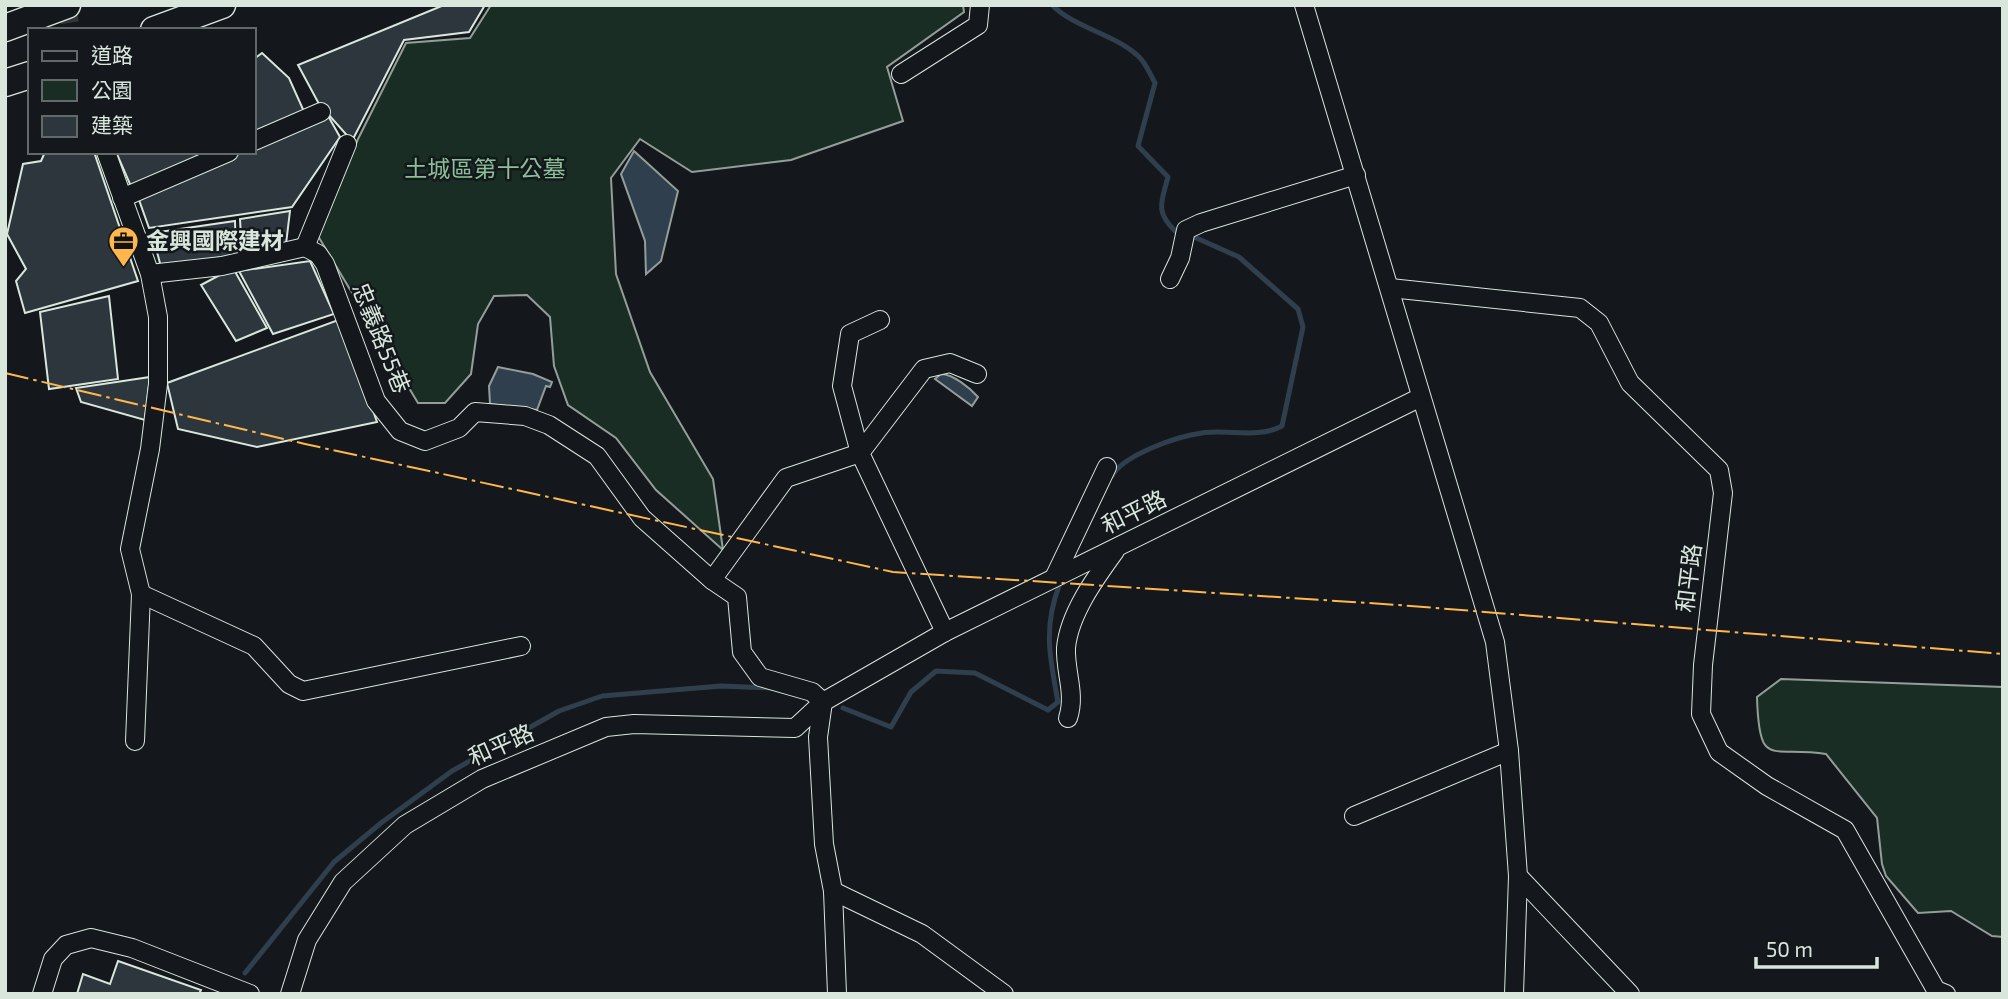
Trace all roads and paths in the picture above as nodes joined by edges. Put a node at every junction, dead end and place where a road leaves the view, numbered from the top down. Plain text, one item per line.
1 (67, 5) edge
2 (222, 5) edge
3 (980, 5) edge
4 (1304, 5) edge
5 (5, 28) edge
6 (159, 28) edge
7 (901, 74) dead end
8 (28, 76) edge
9 (5, 83) edge
10 (321, 112) dead end
11 (256, 140) edge
12 (347, 144) dead end
13 (107, 154) edge
14 (224, 154) edge
15 (1356, 175) junction
16 (122, 198) junction
17 (305, 247) junction
18 (150, 274) junction
19 (1170, 279) dead end
20 (1390, 288) junction
21 (880, 320) dead end
22 (977, 374) dead end
23 (1419, 398) junction
24 (860, 453) junction
25 (1107, 467) dead end
26 (1118, 548) junction
27 (1055, 576) junction
28 (712, 580) junction
29 (141, 594) junction
30 (945, 632) junction
31 (521, 646) dead end
32 (823, 702) junction
33 (1068, 718) dead end
34 (135, 741) dead end
35 (1509, 751) junction
36 (1354, 816) dead end
37 (1518, 876) junction
38 (833, 891) junction
39 (42, 994) edge
40 (250, 994) edge
41 (290, 994) edge
42 (837, 994) edge
43 (1004, 994) edge
44 (1514, 994) edge
45 (1630, 994) edge
46 (1946, 994) edge

1 - 5 highway
2 - 6 highway
3 - 7 street
4 - 15 street
8 - 9 highway
10 - 11 street
12 - 17 street
13 - 16 street
14 - 16 street
15 - 19 street
15 - 20 street
16 - 18 street
17 - 18 street
17 - 28 street, 忠義路55巷
18 - 29 street
20 - 23 street
20 - 46 street, 和平路
21 - 24 street
22 - 24 street
23 - 26 street, 和平路
23 - 35 street
24 - 28 street
24 - 30 street
25 - 27 street
26 - 27 street, 和平路
26 - 33 street
27 - 30 street, 和平路
28 - 32 street, 忠義路55巷
29 - 31 street
29 - 34 street
30 - 32 street, 和平路
32 - 38 street
32 - 41 street, 和平路
35 - 36 street
35 - 37 street
37 - 44 street
37 - 45 street
38 - 42 street
38 - 43 street
39 - 40 street

